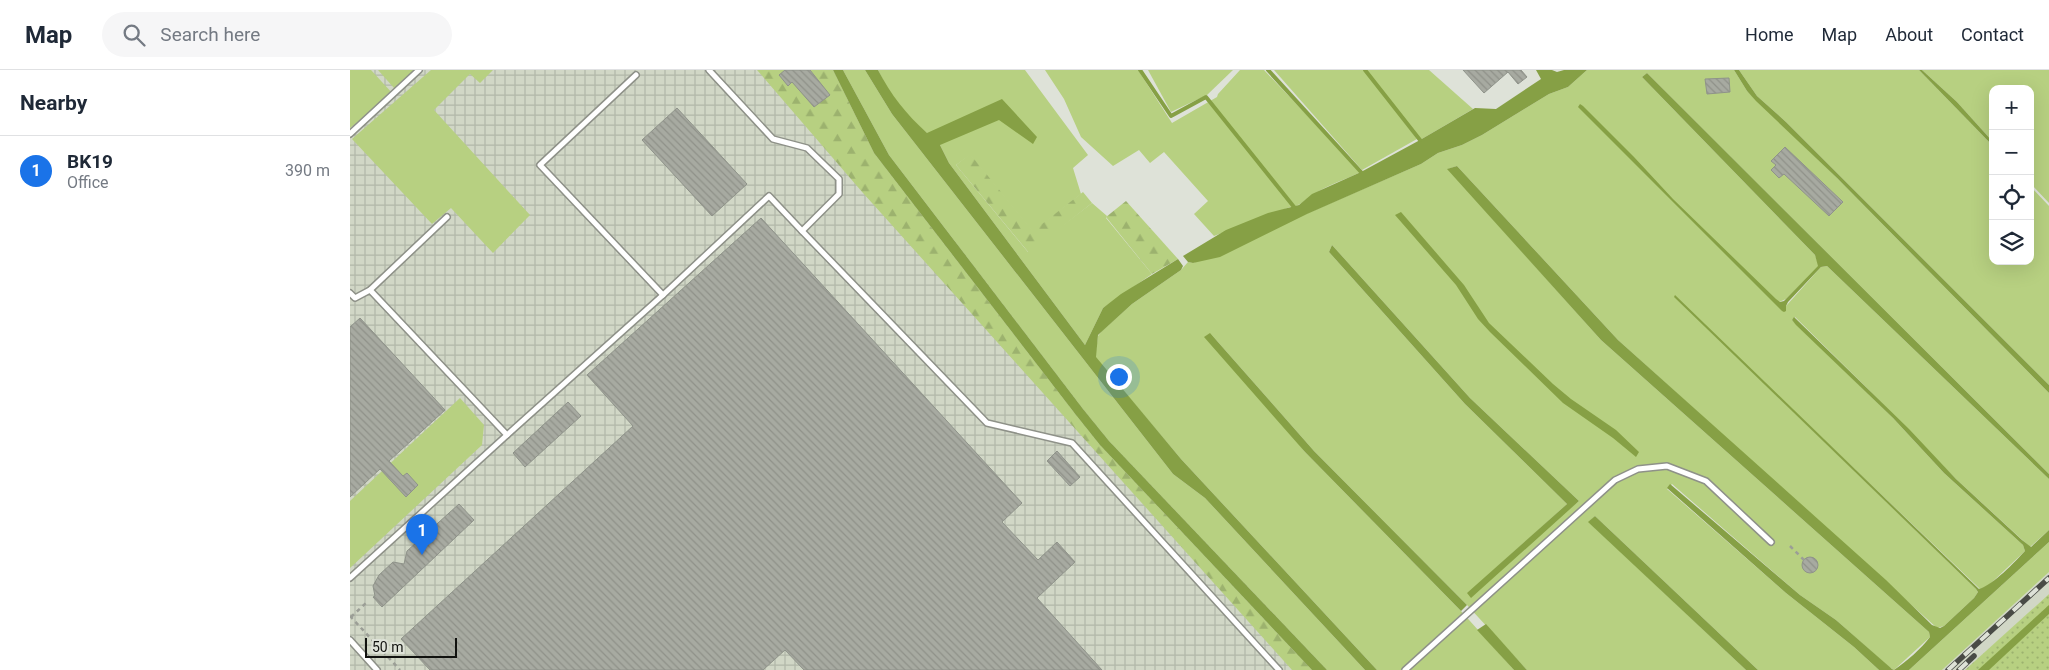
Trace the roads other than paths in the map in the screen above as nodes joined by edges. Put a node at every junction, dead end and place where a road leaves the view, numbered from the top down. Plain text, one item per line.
1 (419, 70) edge
2 (709, 70) edge
3 (636, 75) dead end
4 (350, 134) edge
5 (447, 217) dead end
6 (802, 231) junction
7 (370, 290) junction
8 (350, 293) edge
9 (663, 295) junction
10 (355, 298) junction
11 (350, 303) edge
12 (507, 435) junction
13 (1771, 542) dead end
14 (350, 578) edge
15 (350, 640) edge
16 (377, 670) edge
17 (1279, 670) edge
18 (1405, 670) edge

1 - 4 lane
2 - 6 lane
3 - 9 lane
5 - 7 lane
6 - 9 lane
6 - 17 lane
7 - 10 lane
7 - 12 lane
8 - 10 lane
9 - 12 lane
10 - 11 lane
12 - 14 lane
13 - 18 lane
15 - 16 lane

